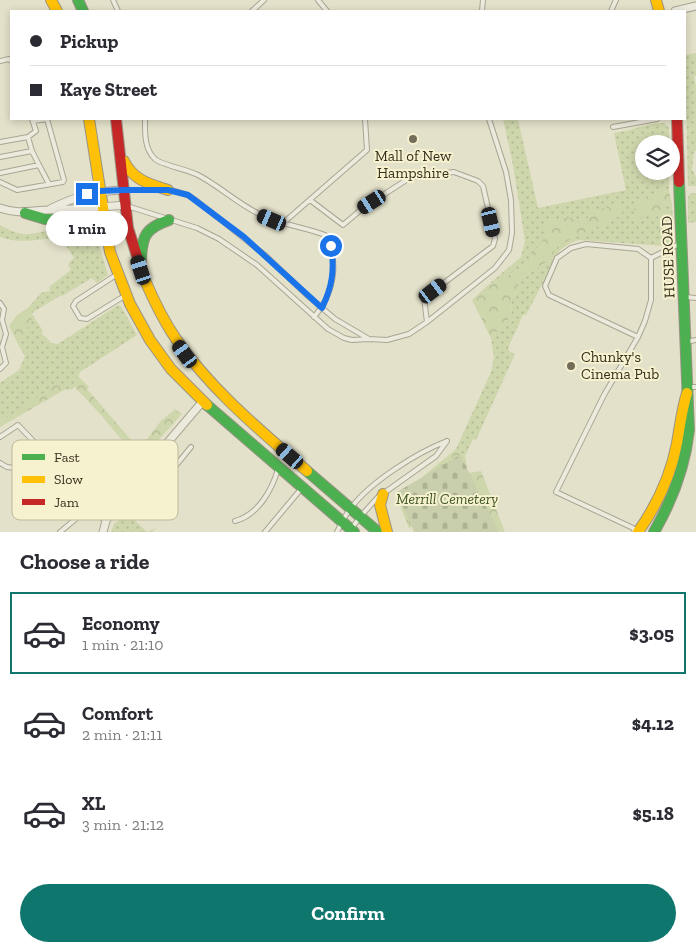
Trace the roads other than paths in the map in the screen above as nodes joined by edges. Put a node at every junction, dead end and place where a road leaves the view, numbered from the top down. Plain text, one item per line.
1 (264, 0) edge
2 (318, 0) edge
3 (696, 6) edge
4 (253, 10) edge
5 (326, 10) edge
6 (679, 10) edge
7 (33, 120) edge
8 (47, 120) edge
9 (89, 120) edge
10 (116, 120) edge
11 (145, 120) edge
12 (365, 120) edge
13 (489, 120) edge
14 (652, 120) edge
15 (677, 120) edge
16 (613, 127) dead end
17 (28, 138) junction
18 (0, 142) edge
19 (32, 151) junction
20 (121, 154) junction
21 (0, 157) edge
22 (39, 165) junction
23 (0, 173) edge
24 (0, 182) edge
25 (49, 184) junction
26 (124, 190) junction
27 (168, 190) junction
28 (99, 191) junction
29 (310, 200) junction
30 (125, 205) junction
31 (102, 207) junction
32 (0, 208) edge
33 (47, 210) junction
34 (25, 213) junction
35 (169, 220) junction
36 (282, 224) junction
37 (107, 240) junction
38 (682, 242) junction
39 (651, 258) junction
40 (141, 270) junction
41 (118, 274) junction
42 (126, 295) junction
43 (684, 297) junction
44 (696, 298) edge
45 (0, 302) edge
46 (322, 308) junction
47 (314, 317) junction
48 (427, 322) junction
49 (638, 337) junction
50 (369, 339) junction
51 (691, 341) edge
52 (0, 369) edge
53 (690, 389) edge
54 (203, 401) junction
55 (0, 437) edge
56 (32, 440) edge
57 (169, 440) edge
58 (192, 447) dead end
59 (0, 463) edge
60 (178, 463) edge
61 (279, 467) junction
62 (12, 468) edge
63 (303, 487) junction
64 (383, 494) junction
65 (350, 508) junction
66 (360, 517) junction
67 (74, 520) edge
68 (106, 521) edge
69 (235, 521) dead end
70 (342, 521) junction
71 (637, 530) edge
72 (351, 531) edge
73 (60, 532) edge
74 (103, 532) edge
75 (264, 532) edge
76 (337, 532) edge
77 (378, 532) edge
78 (387, 532) edge
79 (655, 532) edge

1 - 4 lane
2 - 5 lane
3 - 6 street
7 - 17 lane
8 - 25 lane
9 - 28 main road
10 - 20 main road
11 - 36 lane
12 - 29 lane
13 - 48 lane
14 - 16 lane
15 - 38 main road, HUSE ROAD
17 - 18 lane
17 - 19 lane
19 - 21 lane
19 - 22 lane
20 - 26 main road
20 - 27 main road
22 - 23 lane
22 - 25 lane
24 - 25 lane
26 - 27 lane
26 - 28 street
26 - 30 main road
27 - 46 lane
28 - 31 main road
28 - 33 street
29 - 36 lane
29 - 48 lane
30 - 31 street
30 - 35 lane
30 - 40 main road
31 - 33 street
31 - 37 main road
32 - 34 street
33 - 34 street
34 - 37 main road
35 - 40 main road
35 - 47 lane
36 - 46 lane
37 - 41 main road
38 - 39 lane
38 - 43 main road, HUSE ROAD
39 - 49 lane
39 - 49 lane
40 - 65 main road
41 - 42 main road
41 - 42 lane
42 - 54 main road
43 - 44 lane
43 - 51 main road, HUSE ROAD
45 - 52 lane
46 - 47 lane
46 - 50 lane
47 - 50 lane
48 - 50 lane
49 - 71 lane
51 - 53 main road, HUSE ROAD
53 - 71 main road, HUSE ROAD
53 - 79 main road, HUSE ROAD
54 - 57 street
54 - 61 main road
55 - 56 lane
58 - 60 lane
59 - 62 lane
61 - 63 main road
61 - 69 lane
63 - 70 main road
63 - 75 lane
64 - 65 lane
64 - 66 lane
64 - 78 main road
65 - 66 main road
65 - 70 lane
66 - 72 lane
66 - 77 main road
67 - 73 lane
68 - 74 street
70 - 72 main road
70 - 76 lane
71 - 79 lane

